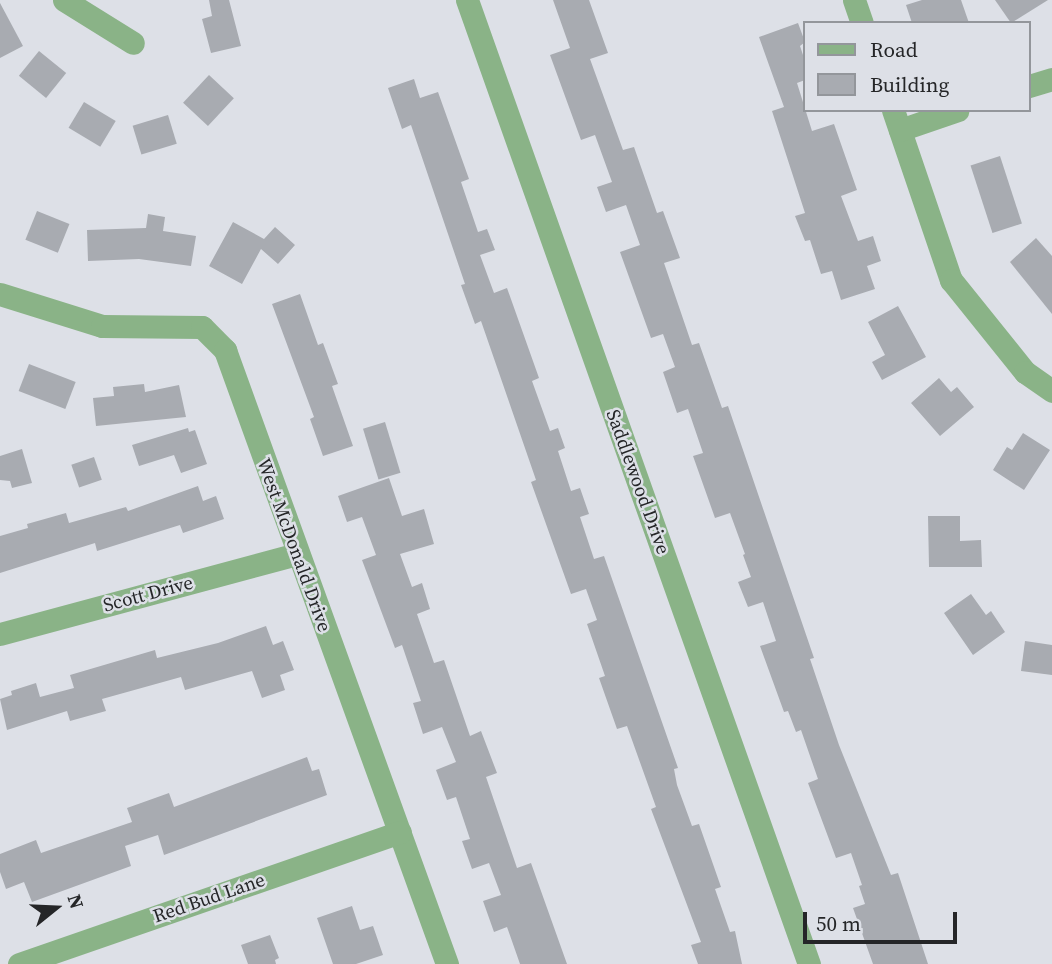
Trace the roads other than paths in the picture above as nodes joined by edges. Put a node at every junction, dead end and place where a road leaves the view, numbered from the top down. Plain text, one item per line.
1 (64, 0) edge
2 (467, 0) edge
3 (853, 0) edge
4 (861, 21) edge
5 (133, 43) dead end
6 (1052, 79) edge
7 (1031, 85) edge
8 (946, 112) edge
9 (896, 120) edge
10 (0, 294) edge
11 (1052, 391) edge
12 (296, 554) junction
13 (0, 634) edge
14 (400, 832) junction
15 (19, 964) edge
16 (447, 964) edge
17 (808, 964) edge

1 - 5 street
2 - 17 street, Saddlewood Drive
3 - 4 street
6 - 7 street
8 - 9 street
9 - 11 street
10 - 12 street, West McDonald Drive
12 - 13 street, Scott Drive
12 - 14 street, West McDonald Drive
14 - 15 street, Red Bud Lane
14 - 16 street, West McDonald Drive

